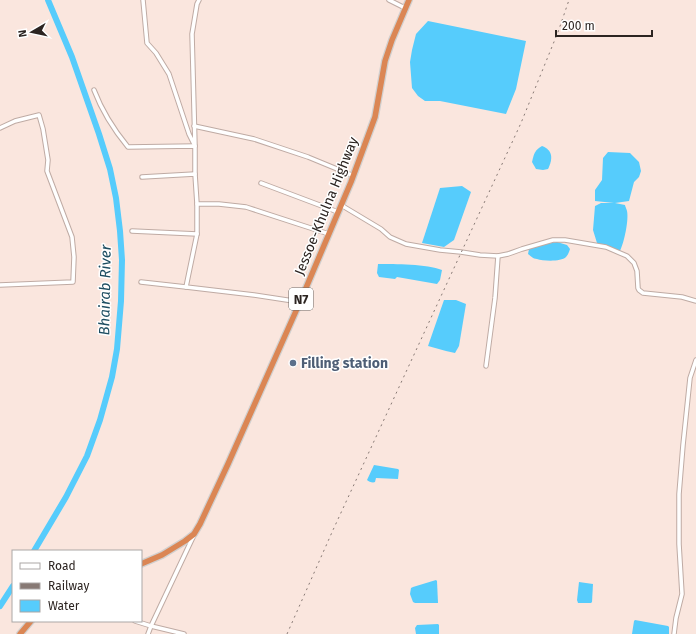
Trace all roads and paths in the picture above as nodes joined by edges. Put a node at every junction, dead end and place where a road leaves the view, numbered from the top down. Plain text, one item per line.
1 (143, 0) edge
2 (199, 0) edge
3 (389, 0) edge
4 (409, 0) edge
5 (406, 8) junction
6 (94, 90) dead end
7 (194, 126) junction
8 (0, 128) edge
9 (195, 146) junction
10 (195, 174) junction
11 (354, 176) junction
12 (142, 177) dead end
13 (261, 183) dead end
14 (197, 204) junction
15 (341, 205) junction
16 (338, 212) junction
17 (132, 231) dead end
18 (197, 234) junction
19 (329, 234) junction
20 (498, 256) junction
21 (141, 282) dead end
22 (0, 285) edge
23 (186, 287) junction
24 (696, 301) edge
25 (300, 302) junction
26 (696, 360) edge
27 (486, 366) dead end
28 (194, 534) junction
29 (142, 564) edge
30 (30, 622) edge
31 (138, 622) edge
32 (150, 626) junction
33 (20, 634) edge
34 (148, 634) edge
35 (184, 634) edge
36 (674, 634) edge

1 - 9 street
2 - 7 street
3 - 5 street
4 - 5 highway, Jessoe-Khulna Highway / N7
5 - 11 highway, Jessoe-Khulna Highway / N7
6 - 9 street
7 - 9 street
7 - 11 street
8 - 22 street
9 - 10 street
10 - 12 street
10 - 14 street
11 - 15 highway, Jessoe-Khulna Highway / N7
13 - 16 street
14 - 18 street
14 - 19 street
15 - 16 highway, Jessoe-Khulna Highway / N7
15 - 20 street
16 - 19 highway, Jessoe-Khulna Highway / N7
17 - 18 street
18 - 23 street
19 - 25 highway, Jessoe-Khulna Highway / N7
20 - 24 street
20 - 27 street
21 - 23 street
23 - 25 street
25 - 28 highway, Jessoe-Khulna Highway / N7
26 - 36 street
28 - 29 highway, Jessoe-Khulna Highway / N7
28 - 32 street
30 - 33 highway
31 - 32 street
32 - 34 street
32 - 35 street

